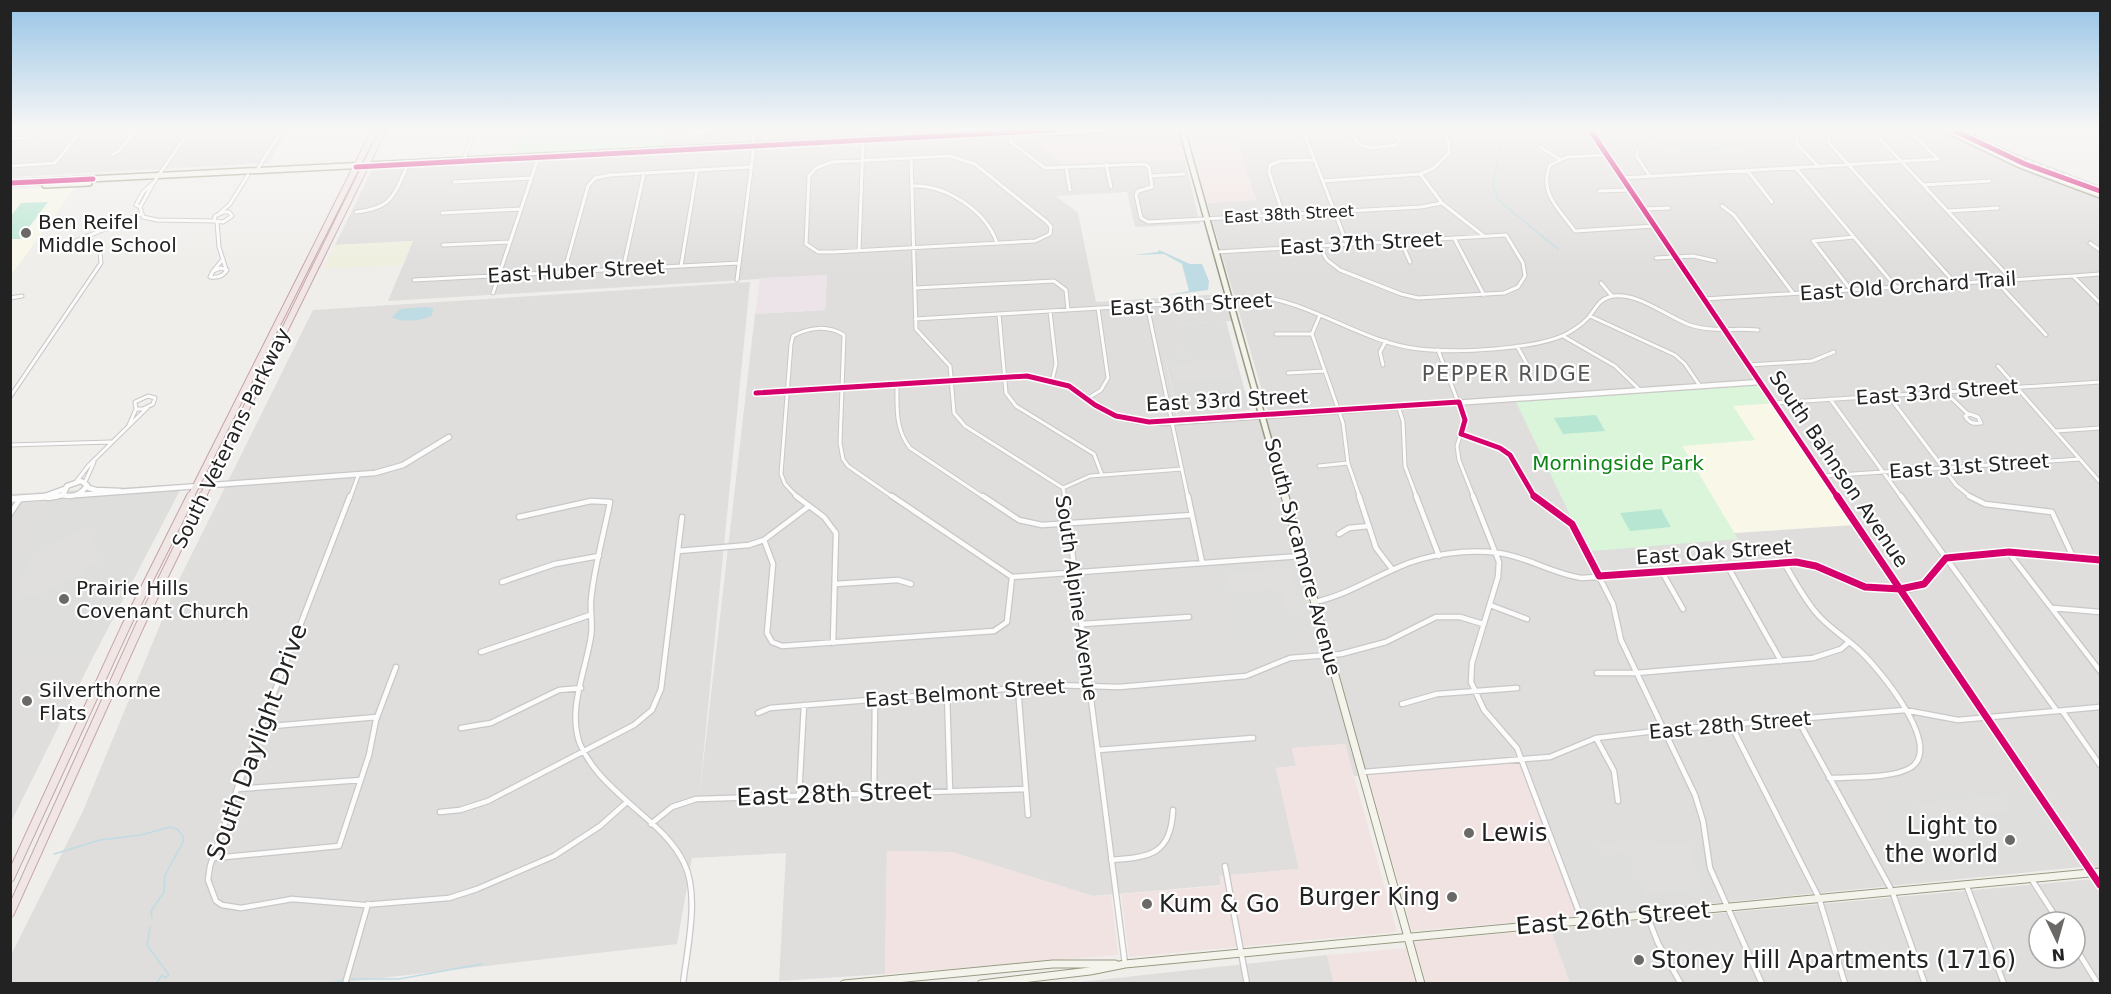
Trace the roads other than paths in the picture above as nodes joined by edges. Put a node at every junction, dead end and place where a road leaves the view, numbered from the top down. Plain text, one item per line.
1 (158, 176) edge
2 (186, 176) edge
3 (216, 176) edge
4 (247, 176) edge
5 (351, 176) edge
6 (361, 176) edge
7 (402, 176) edge
8 (600, 176) edge
9 (643, 176) edge
10 (696, 176) edge
11 (750, 176) edge
12 (809, 176) edge
13 (861, 176) edge
14 (912, 176) edge
15 (990, 176) edge
16 (1068, 176) edge
17 (1109, 176) edge
18 (1151, 176) edge
19 (1196, 176) edge
20 (1270, 176) edge
21 (1321, 176) edge
22 (1387, 176) edge
23 (1422, 176) edge
24 (1547, 176) edge
25 (1645, 176) edge
26 (1752, 176) edge
27 (1803, 176) edge
28 (1859, 176) edge
29 (1915, 176) edge
30 (2050, 176) edge
31 (531, 178) joint
32 (1622, 178) joint
33 (156, 179) junction
34 (1323, 181) junction
35 (1990, 181) dead end
36 (454, 182) dead end
37 (10, 185) edge
38 (1923, 185) junction
39 (912, 186) junction
40 (1111, 187) dead end
41 (1070, 190) dead end
42 (1630, 190) junction
43 (1599, 191) dead end
44 (2100, 195) edge
45 (1772, 202) dead end
46 (1442, 203) junction
47 (231, 204) junction
48 (1722, 206) dead end
49 (1669, 208) dead end
50 (1998, 208) dead end
51 (521, 209) junction
52 (1643, 209) junction
53 (1335, 211) junction
54 (1947, 211) junction
55 (356, 212) dead end
56 (442, 213) dead end
57 (141, 214) junction
58 (219, 214) junction
59 (232, 214) junction
60 (1283, 214) junction
61 (1208, 219) junction
62 (196, 220) junction
63 (216, 221) junction
64 (225, 221) junction
65 (1654, 226) junction
66 (219, 234) junction
67 (1506, 235) joint
68 (87, 236) junction
69 (1484, 236) junction
70 (1854, 237) junction
71 (1454, 238) junction
72 (76, 241) dead end
73 (1401, 241) junction
74 (510, 242) junction
75 (997, 243) junction
76 (2090, 243) dead end
77 (1347, 244) junction
78 (443, 245) dead end
79 (1319, 245) junction
80 (914, 248) junction
81 (2100, 250) edge
82 (859, 251) junction
83 (1217, 252) junction
84 (1675, 257) junction
85 (1656, 258) dead end
86 (223, 259) junction
87 (1715, 261) dead end
88 (1410, 262) dead end
89 (739, 263) junction
90 (681, 266) junction
91 (226, 268) junction
92 (623, 269) junction
93 (213, 270) junction
94 (564, 272) junction
95 (2100, 274) edge
96 (499, 276) junction
97 (2073, 276) junction
98 (414, 280) dead end
99 (737, 280) dead end
100 (2012, 280) junction
101 (1995, 281) junction
102 (1601, 282) dead end
103 (1955, 283) junction
104 (1897, 287) junction
105 (915, 288) junction
106 (1851, 290) junction
107 (493, 293) dead end
108 (1793, 294) junction
109 (1484, 295) junction
110 (22, 297) dead end
111 (1613, 297) junction
112 (10, 298) edge
113 (1704, 299) junction
114 (1230, 301) junction
115 (2100, 303) edge
116 (1148, 305) junction
117 (1098, 308) junction
118 (1068, 310) junction
119 (1050, 311) junction
120 (999, 314) junction
121 (1320, 315) junction
122 (1590, 316) junction
123 (915, 319) junction
124 (1724, 328) junction
125 (1758, 330) dead end
126 (1276, 334) dead end
127 (1312, 334) junction
128 (2046, 335) dead end
129 (1563, 336) junction
130 (1386, 341) junction
131 (1517, 346) junction
132 (1437, 350) junction
133 (1834, 352) dead end
134 (1383, 365) dead end
135 (1749, 365) junction
136 (1528, 366) dead end
137 (1998, 366) dead end
138 (1324, 371) junction
139 (1287, 373) dead end
140 (1004, 378) junction
141 (952, 381) junction
142 (1052, 381) junction
143 (1760, 382) junction
144 (2100, 382) edge
145 (897, 384) junction
146 (1700, 386) junction
147 (2016, 386) junction
148 (842, 388) junction
149 (1640, 390) junction
150 (788, 391) junction
151 (1944, 392) junction
152 (756, 393) dead end
153 (1888, 395) junction
154 (10, 397) edge
155 (1087, 399) junction
156 (1830, 399) junction
157 (1460, 402) junction
158 (1774, 403) junction
159 (1398, 406) junction
160 (147, 408) junction
161 (136, 409) junction
162 (1338, 410) junction
163 (1968, 414) dead end
164 (1264, 416) junction
165 (1172, 422) junction
166 (129, 425) junction
167 (2100, 428) edge
168 (2056, 431) junction
169 (1461, 434) junction
170 (449, 437) dead end
171 (112, 442) junction
172 (10, 445) edge
173 (2080, 459) junction
174 (95, 461) junction
175 (1348, 463) junction
176 (1319, 465) dead end
177 (1944, 468) junction
178 (1182, 469) junction
179 (1884, 472) junction
180 (1102, 475) junction
181 (358, 476) junction
182 (1823, 476) junction
183 (76, 482) junction
184 (2100, 482) edge
185 (86, 484) junction
186 (195, 487) junction
187 (208, 487) junction
188 (1063, 488) junction
189 (64, 492) junction
190 (122, 492) junction
191 (77, 495) junction
192 (20, 499) junction
193 (10, 500) edge
194 (809, 506) junction
195 (1549, 507) junction
196 (1542, 512) dead end
197 (10, 514) edge
198 (1192, 515) junction
199 (519, 517) dead end
200 (682, 517) dead end
201 (1069, 523) junction
202 (1369, 526) junction
203 (1339, 534) dead end
204 (764, 540) junction
205 (678, 551) junction
206 (2009, 552) junction
207 (1497, 553) junction
208 (599, 555) junction
209 (1302, 556) junction
210 (1439, 556) junction
211 (2073, 557) junction
212 (1946, 558) junction
213 (2100, 560) edge
214 (1202, 562) junction
215 (1784, 563) junction
216 (1728, 567) junction
217 (1392, 569) junction
218 (1662, 572) junction
219 (1075, 573) junction
220 (1599, 576) junction
221 (1012, 577) junction
222 (501, 582) dead end
223 (835, 584) junction
224 (911, 584) dead end
225 (1900, 589) junction
226 (1315, 602) junction
227 (1490, 605) junction
228 (2052, 608) junction
229 (1683, 609) dead end
230 (2100, 612) edge
231 (590, 615) junction
232 (1189, 616) dead end
233 (1527, 619) dead end
234 (1082, 624) junction
235 (1484, 624) junction
236 (1849, 642) junction
237 (832, 643) junction
238 (481, 652) dead end
239 (1330, 654) junction
240 (1781, 661) junction
241 (396, 667) dead end
242 (2100, 671) edge
243 (1597, 673) dead end
244 (1636, 673) junction
245 (1090, 686) junction
246 (581, 688) junction
247 (1018, 688) junction
248 (1517, 688) dead end
249 (1474, 691) junction
250 (947, 694) junction
251 (875, 699) junction
252 (1402, 704) dead end
253 (804, 705) junction
254 (2100, 707) edge
255 (1905, 711) junction
256 (2060, 711) junction
257 (758, 713) dead end
258 (377, 717) junction
259 (1987, 718) junction
260 (1798, 720) junction
261 (1731, 725) junction
262 (261, 727) junction
263 (461, 728) dead end
264 (1664, 730) junction
265 (1253, 738) dead end
266 (1596, 738) junction
267 (1098, 750) junction
268 (583, 751) junction
269 (1522, 759) junction
270 (2100, 765) edge
271 (1363, 772) junction
272 (1829, 778) junction
273 (361, 780) junction
274 (237, 789) junction
275 (1025, 789) junction
276 (950, 790) junction
277 (874, 793) junction
278 (799, 795) junction
279 (1618, 801) dead end
280 (627, 802) junction
281 (1173, 810) dead end
282 (440, 812) dead end
283 (1028, 815) dead end
284 (651, 824) junction
285 (213, 858) junction
286 (1111, 860) junction
287 (1225, 866) dead end
288 (2096, 872) edge
289 (10, 878) edge
290 (2031, 878) junction
291 (1966, 884) junction
292 (2100, 885) edge
293 (1892, 891) junction
294 (1819, 898) junction
295 (368, 904) junction
296 (1726, 907) junction
297 (2051, 910) edge
298 (10, 913) edge
299 (1647, 915) junction
300 (1582, 921) junction
301 (1408, 937) junction
302 (1242, 953) junction
303 (1125, 964) junction
304 (2087, 966) edge
305 (345, 984) edge
306 (683, 984) edge
307 (844, 984) edge
308 (981, 984) edge
309 (1247, 984) edge
310 (1422, 984) edge
311 (1681, 984) edge
312 (1762, 984) edge
313 (1845, 984) edge
314 (1924, 984) edge
315 (2004, 984) edge
316 (2098, 984) edge

1 - 33 street
2 - 33 main road
3 - 33 main road
4 - 47 street
5 - 186 highway, South Veterans Parkway
6 - 187 highway, South Veterans Parkway
7 - 55 street
8 - 94 street
9 - 92 street
10 - 90 street
11 - 89 street
12 - 82 street
13 - 82 street
14 - 39 street, South Alpine Avenue
15 - 75 street
16 - 41 street
17 - 40 street
18 - 61 street, East 38th Street
19 - 61 main road, South Sycamore Avenue
20 - 60 street
21 - 34 street
22 - 34 street
23 - 46 street
24 - 65 street
25 - 32 street
26 - 45 street
27 - 70 street
28 - 103 street
29 - 38 street
30 - 44 main road
31 - 36 street
31 - 51 street
32 - 42 street, South Bahnson Avenue
33 - 37 main road
33 - 57 street
34 - 53 street
35 - 38 street
38 - 54 street
39 - 75 street
39 - 80 street, South Alpine Avenue
42 - 43 street
42 - 52 street, South Bahnson Avenue
46 - 53 street, East 38th Street
46 - 69 street
47 - 58 street
47 - 59 street
48 - 108 street
49 - 52 street
50 - 54 street
51 - 56 street
51 - 74 street
52 - 65 street, South Bahnson Avenue
53 - 60 street, East 38th Street
53 - 77 street
54 - 100 street
57 - 62 street
57 - 68 street
58 - 59 street
58 - 62 street
58 - 63 street
59 - 64 street
60 - 61 street, East 38th Street
61 - 83 main road, South Sycamore Avenue
62 - 63 street
63 - 64 street
63 - 66 street
64 - 66 street
65 - 84 street, South Bahnson Avenue
66 - 86 street
67 - 69 street, East 37th Street
67 - 109 street
68 - 72 street
68 - 154 street
69 - 71 street, East 37th Street
70 - 104 street
70 - 106 street
71 - 73 street, East 37th Street
71 - 109 street
73 - 77 street, East 37th Street
73 - 88 street
74 - 78 street
74 - 96 street
75 - 80 street
76 - 81 street
77 - 79 street, East 37th Street
79 - 83 street, East 37th Street
79 - 109 street
80 - 82 street
80 - 105 street, South Alpine Avenue
83 - 114 main road, South Sycamore Avenue
84 - 85 street
84 - 87 street
84 - 113 street, South Bahnson Avenue
86 - 91 street
86 - 93 street
89 - 90 street, East Huber Street
89 - 99 street
90 - 92 street, East Huber Street
91 - 93 street
91 - 93 street
92 - 94 street, East Huber Street
94 - 96 street, East Huber Street
95 - 97 street, East Old Orchard Trail
96 - 98 street, East Huber Street
96 - 107 street
97 - 100 street, East Old Orchard Trail
97 - 115 street
100 - 101 street, East Old Orchard Trail
101 - 103 street, East Old Orchard Trail
101 - 128 street
102 - 111 street
103 - 104 street, East Old Orchard Trail
104 - 106 street, East Old Orchard Trail
105 - 118 street
105 - 123 street, South Alpine Avenue
106 - 108 street, East Old Orchard Trail
108 - 113 street, East Old Orchard Trail
110 - 112 street
111 - 122 street, East 36th Street
111 - 124 street
113 - 124 street, South Bahnson Avenue
114 - 116 street, East 36th Street
114 - 121 street, East 36th Street
114 - 164 main road, South Sycamore Avenue
116 - 117 street, East 36th Street
116 - 165 street
117 - 118 street, East 36th Street
117 - 155 street
118 - 119 street, East 36th Street
119 - 120 street, East 36th Street
119 - 142 street
120 - 123 street, East 36th Street
120 - 140 street
121 - 127 street
121 - 130 street, East 36th Street
122 - 129 street, East 36th Street
122 - 146 street
123 - 141 street, South Alpine Avenue
124 - 125 street
124 - 135 street, South Bahnson Avenue
126 - 127 street
127 - 138 street
129 - 131 street, East 36th Street
129 - 149 street
130 - 132 street, East 36th Street
130 - 134 street
131 - 132 street, East 36th Street
131 - 136 street
132 - 157 street
133 - 135 street
135 - 143 street, South Bahnson Avenue
137 - 147 street
138 - 139 street
138 - 162 street
140 - 141 street, East 33rd Street
140 - 142 street, East 33rd Street
140 - 180 street
141 - 145 street, East 33rd Street
141 - 188 street, South Alpine Avenue
142 - 155 street, East 33rd Street
143 - 146 street, East 33rd Street
143 - 158 street, South Bahnson Avenue
144 - 147 street, East 33rd Street
145 - 148 street, East 33rd Street
145 - 201 street
146 - 149 street, East 33rd Street
147 - 151 street, East 33rd Street
147 - 168 street
148 - 150 street, East 33rd Street
148 - 150 street
148 - 221 street
149 - 157 street, East 33rd Street
150 - 152 street, East 33rd Street
150 - 194 street
151 - 153 street, East 33rd Street
151 - 163 street
153 - 156 street, East 33rd Street
153 - 177 street
155 - 165 street, East 33rd Street
156 - 158 street, East 33rd Street
156 - 179 street
157 - 159 street, East 33rd Street
157 - 169 street
158 - 182 street, South Bahnson Avenue
159 - 162 street, East 33rd Street
159 - 210 street
160 - 161 street
160 - 161 street
160 - 166 street
161 - 166 street
162 - 164 street, East 33rd Street
162 - 175 street
164 - 165 street, East 33rd Street
164 - 209 main road, South Sycamore Avenue
165 - 178 street
166 - 171 street
167 - 168 street
168 - 173 street
169 - 195 street
169 - 207 street
170 - 181 street
171 - 172 street
171 - 174 street
173 - 177 street, East 31st Street
173 - 184 street
174 - 183 street
174 - 185 street
175 - 176 street
175 - 202 street
177 - 179 street, East 31st Street
177 - 211 street
178 - 180 street
178 - 198 street
179 - 182 street, East 31st Street
179 - 212 street
180 - 188 street
181 - 187 street
181 - 262 street, South Daylight Drive
182 - 225 street, South Bahnson Avenue
183 - 185 street
183 - 189 street
185 - 190 street
185 - 191 street
186 - 187 street
186 - 190 street
186 - 289 highway, South Veterans Parkway
187 - 298 highway, South Veterans Parkway
188 - 201 street, South Alpine Avenue
189 - 191 street
189 - 192 street
190 - 191 street
192 - 193 street
192 - 197 street
194 - 204 street
194 - 223 street
195 - 196 street
195 - 220 street
198 - 201 street
198 - 214 street
199 - 208 street
200 - 205 street
201 - 219 street, South Alpine Avenue
202 - 203 street
202 - 217 street
204 - 205 street
204 - 237 street
205 - 268 street
206 - 211 street
206 - 212 street
206 - 228 street
207 - 210 street, East Oak Street
207 - 220 street, East Oak Street
207 - 227 street
208 - 222 street
208 - 231 street
209 - 214 street
209 - 226 main road, South Sycamore Avenue
210 - 217 street, East Oak Street
211 - 213 street
212 - 225 street, East Oak Street
212 - 256 street
214 - 219 street
215 - 216 street, East Oak Street
215 - 225 street, East Oak Street
215 - 236 street
216 - 218 street, East Oak Street
216 - 240 street
217 - 226 street, East Oak Street
218 - 220 street, East Oak Street
218 - 229 street
219 - 221 street
219 - 234 street, South Alpine Avenue
220 - 244 street
221 - 237 street
223 - 224 street
223 - 237 street
225 - 259 street, South Bahnson Avenue
226 - 239 main road, South Sycamore Avenue
227 - 233 street
227 - 235 street
228 - 230 street
228 - 242 street
231 - 238 street
231 - 246 street
232 - 234 street
234 - 245 street, South Alpine Avenue
235 - 239 street, East Belmont Street
235 - 249 street
236 - 240 street
236 - 255 street
239 - 245 street, East Belmont Street
239 - 271 main road, South Sycamore Avenue
240 - 244 street
241 - 258 street
243 - 244 street
244 - 264 street
245 - 247 street, East Belmont Street
245 - 267 street, South Alpine Avenue
246 - 263 street
246 - 268 street
247 - 250 street, East Belmont Street
247 - 275 street
248 - 249 street
249 - 252 street
249 - 269 street
250 - 251 street, East Belmont Street
250 - 276 street
251 - 253 street, East Belmont Street
251 - 277 street
253 - 257 street, East Belmont Street
253 - 278 street
254 - 256 street, East 28th Street
255 - 259 street, East 28th Street
255 - 260 street, East 28th Street
255 - 272 street
256 - 259 street, East 28th Street
256 - 270 street
258 - 262 street
258 - 273 street
259 - 288 street, South Bahnson Avenue
260 - 261 street, East 28th Street
260 - 272 street
261 - 264 street, East 28th Street
261 - 294 street
262 - 274 street, South Daylight Drive
264 - 266 street, East 28th Street
264 - 296 street
265 - 267 street
266 - 269 street, East 28th Street
266 - 279 street
267 - 286 street, South Alpine Avenue
268 - 280 street
268 - 282 street
269 - 271 street, East 28th Street
269 - 300 street
271 - 301 main road, South Sycamore Avenue
272 - 293 street
273 - 274 street
273 - 285 street
274 - 285 street, South Daylight Drive
275 - 276 street, East 28th Street
275 - 283 street
276 - 277 street, East 28th Street
277 - 278 street, East 28th Street
278 - 284 street, East 28th Street
280 - 284 street
280 - 295 street, South Daylight Drive
281 - 286 street
284 - 306 street
285 - 295 street, South Daylight Drive
286 - 303 street, South Alpine Avenue
287 - 302 street
288 - 290 main road, East 26th Street
288 - 292 street, South Bahnson Avenue
290 - 291 main road, East 26th Street
290 - 297 street
291 - 293 main road, East 26th Street
291 - 315 street
293 - 294 main road, East 26th Street
293 - 314 street
294 - 296 main road, East 26th Street
294 - 313 street
295 - 305 street
296 - 299 main road, East 26th Street
296 - 312 street
299 - 300 main road, East 26th Street
299 - 311 street
300 - 301 main road, East 26th Street
301 - 302 main road, East 26th Street
301 - 310 main road, South Sycamore Avenue
302 - 303 main road, East 26th Street
302 - 309 street
303 - 307 main road, East 26th Street
303 - 308 main road, East 26th Street
304 - 316 street

